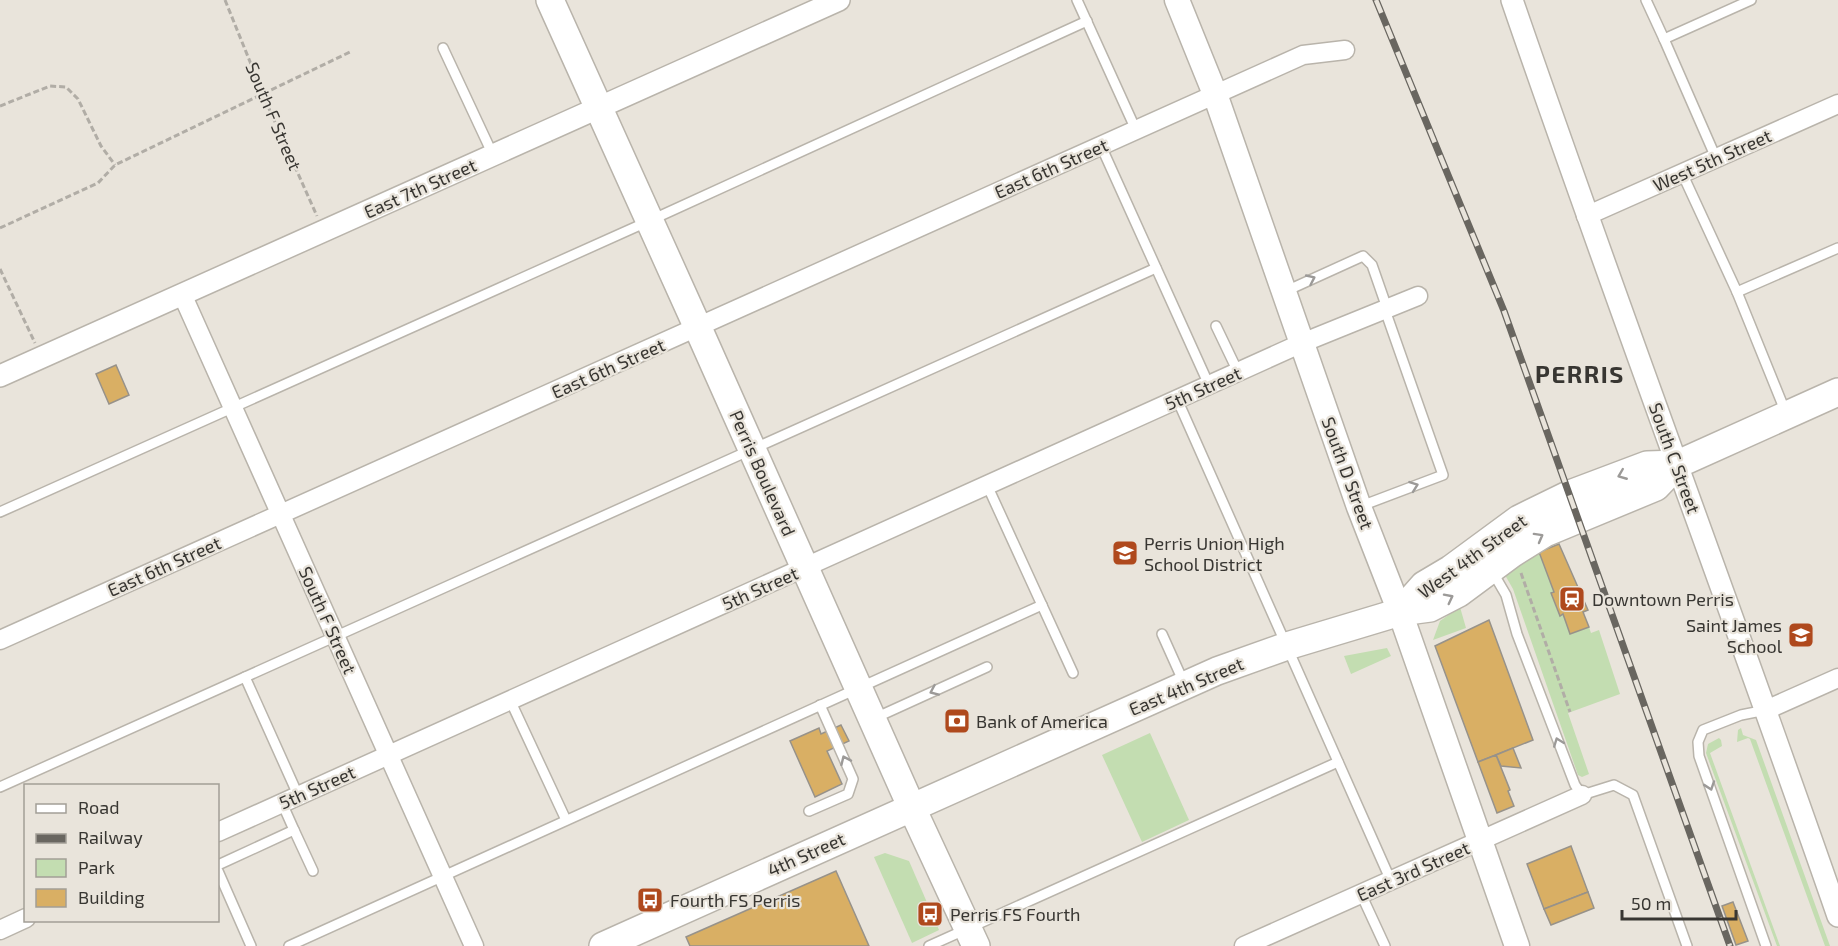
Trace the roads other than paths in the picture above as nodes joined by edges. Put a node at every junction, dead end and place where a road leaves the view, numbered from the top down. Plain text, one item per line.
1 (550, 0) edge
2 (839, 0) edge
3 (1077, 0) edge
4 (1177, 0) edge
5 (1512, 0) edge
6 (1646, 0) edge
7 (1751, 0) edge
8 (1087, 21) junction
9 (1664, 39) junction
10 (443, 48) dead end
11 (1345, 50) dead end
12 (1215, 94) junction
13 (1838, 104) edge
14 (598, 108) junction
15 (1136, 130) junction
16 (1101, 146) junction
17 (493, 155) junction
18 (1716, 158) junction
19 (1682, 173) junction
20 (1587, 216) junction
21 (650, 220) junction
22 (1838, 248) edge
23 (1156, 268) junction
24 (1284, 292) junction
25 (1737, 292) junction
26 (182, 294) junction
27 (1418, 296) dead end
28 (1386, 309) junction
29 (1216, 326) dead end
30 (699, 327) junction
31 (1302, 343) junction
32 (1238, 372) junction
33 (0, 376) edge
34 (1209, 385) junction
35 (1838, 392) edge
36 (1177, 399) junction
37 (233, 408) junction
38 (1786, 415) junction
39 (753, 450) junction
40 (1678, 464) junction
41 (987, 485) junction
42 (1359, 507) junction
43 (0, 512) edge
44 (282, 514) junction
45 (805, 567) junction
46 (1504, 568) junction
47 (1042, 605) junction
48 (1400, 612) junction
49 (1162, 634) dead end
50 (336, 637) junction
51 (0, 640) edge
52 (1287, 646) junction
53 (987, 667) dead end
54 (1073, 673) dead end
55 (245, 677) junction
56 (1838, 678) edge
57 (1185, 685) junction
58 (858, 688) junction
59 (510, 700) junction
60 (820, 705) junction
61 (1766, 710) junction
62 (872, 719) junction
63 (388, 755) junction
64 (1338, 762) junction
65 (0, 787) edge
66 (1582, 795) junction
67 (290, 799) junction
68 (911, 806) junction
69 (809, 812) dead end
70 (566, 820) junction
71 (294, 830) junction
72 (219, 832) edge
73 (1479, 841) junction
74 (219, 865) edge
75 (313, 871) dead end
76 (219, 873) edge
77 (442, 876) junction
78 (1391, 881) junction
79 (1361, 894) junction
80 (1838, 916) edge
81 (24, 919) edge
82 (0, 930) edge
83 (972, 937) edge
84 (1255, 944) edge
85 (251, 946) edge
86 (289, 946) edge
87 (474, 946) edge
88 (603, 946) edge
89 (929, 946) edge
90 (1385, 946) edge
91 (1517, 946) edge
92 (1687, 946) edge
93 (1766, 946) edge

1 - 14 main road, Perris Boulevard
2 - 14 street, East 7th Street
3 - 8 lane
4 - 12 main road, South D Street
5 - 20 street, South C Street
6 - 9 lane
7 - 9 lane
8 - 15 lane
8 - 21 lane
9 - 18 lane
10 - 17 lane
11 - 12 street, East 6th Street
12 - 15 street, East 6th Street
12 - 24 main road, South D Street
13 - 18 street, West 5th Street
14 - 17 street, East 7th Street
14 - 21 main road, Perris Boulevard
15 - 16 street, East 6th Street
16 - 23 lane
16 - 30 street, East 6th Street
17 - 26 street, East 7th Street
18 - 19 street, West 5th Street
19 - 20 street, West 5th Street
19 - 25 lane
20 - 40 street, South C Street
21 - 30 main road, Perris Boulevard
21 - 37 lane
22 - 25 lane
23 - 34 lane
23 - 39 lane
24 -> 28 lane
24 - 31 main road, South D Street
25 - 38 lane
26 - 33 street, East 7th Street
26 - 37 street, South F Street
27 - 28 street
28 - 31 street
42 -> 28 lane
29 - 32 lane
30 - 39 main road, Perris Boulevard
30 - 44 street, East 6th Street
31 - 32 street, 5th Street
31 - 42 main road, South D Street
32 - 34 street, 5th Street
34 - 36 street, 5th Street
35 - 38 main road, West 4th Street
36 - 41 street, 5th Street
36 - 52 lane
37 - 43 lane
37 - 44 street, South F Street
38 - 40 main road, West 4th Street
39 - 45 main road, Perris Boulevard
39 - 50 lane
46 -> 40 main road, West 4th Street
40 -> 48 main road, West 4th Street
40 - 61 street, South C Street
41 - 45 street, 5th Street
41 - 47 lane
42 - 48 main road, South D Street
44 - 50 street, South F Street
44 - 51 street, East 6th Street
45 - 58 main road, Perris Boulevard
45 - 59 street, 5th Street
48 -> 46 main road, West 4th Street
66 -> 46 lane
47 - 54 lane
47 - 58 lane
48 - 52 main road, East 4th Street
48 - 73 main road, South D Street
49 - 57 lane
50 - 55 lane
50 - 63 street, South F Street
52 - 57 main road, East 4th Street
52 - 64 lane
53 -> 62 lane
55 - 65 lane
55 - 67 lane
56 - 61 street
57 - 68 main road, East 4th Street
58 - 60 lane
58 - 62 main road, Perris Boulevard
59 - 63 street, 5th Street
59 - 70 lane
69 -> 60 lane
60 - 70 lane
61 - 80 street, South C Street
61 -> 93 lane
62 - 68 main road, Perris Boulevard
63 - 67 street, 5th Street
63 - 77 street, South F Street
64 - 78 lane
64 - 83 lane
66 - 73 street, East 3rd Street
66 - 92 lane
67 - 71 lane
67 - 72 street, 5th Street
68 - 83 main road, Perris Boulevard
68 - 88 main road, 4th Street
70 - 77 lane
71 - 74 lane
71 - 75 lane
73 - 78 street, East 3rd Street
73 - 91 main road, South D Street
76 - 85 lane
77 - 86 lane
77 - 87 street, South F Street
78 - 79 street, East 3rd Street
79 - 84 street, East 3rd Street
79 - 90 lane
81 - 82 street
83 - 89 lane

